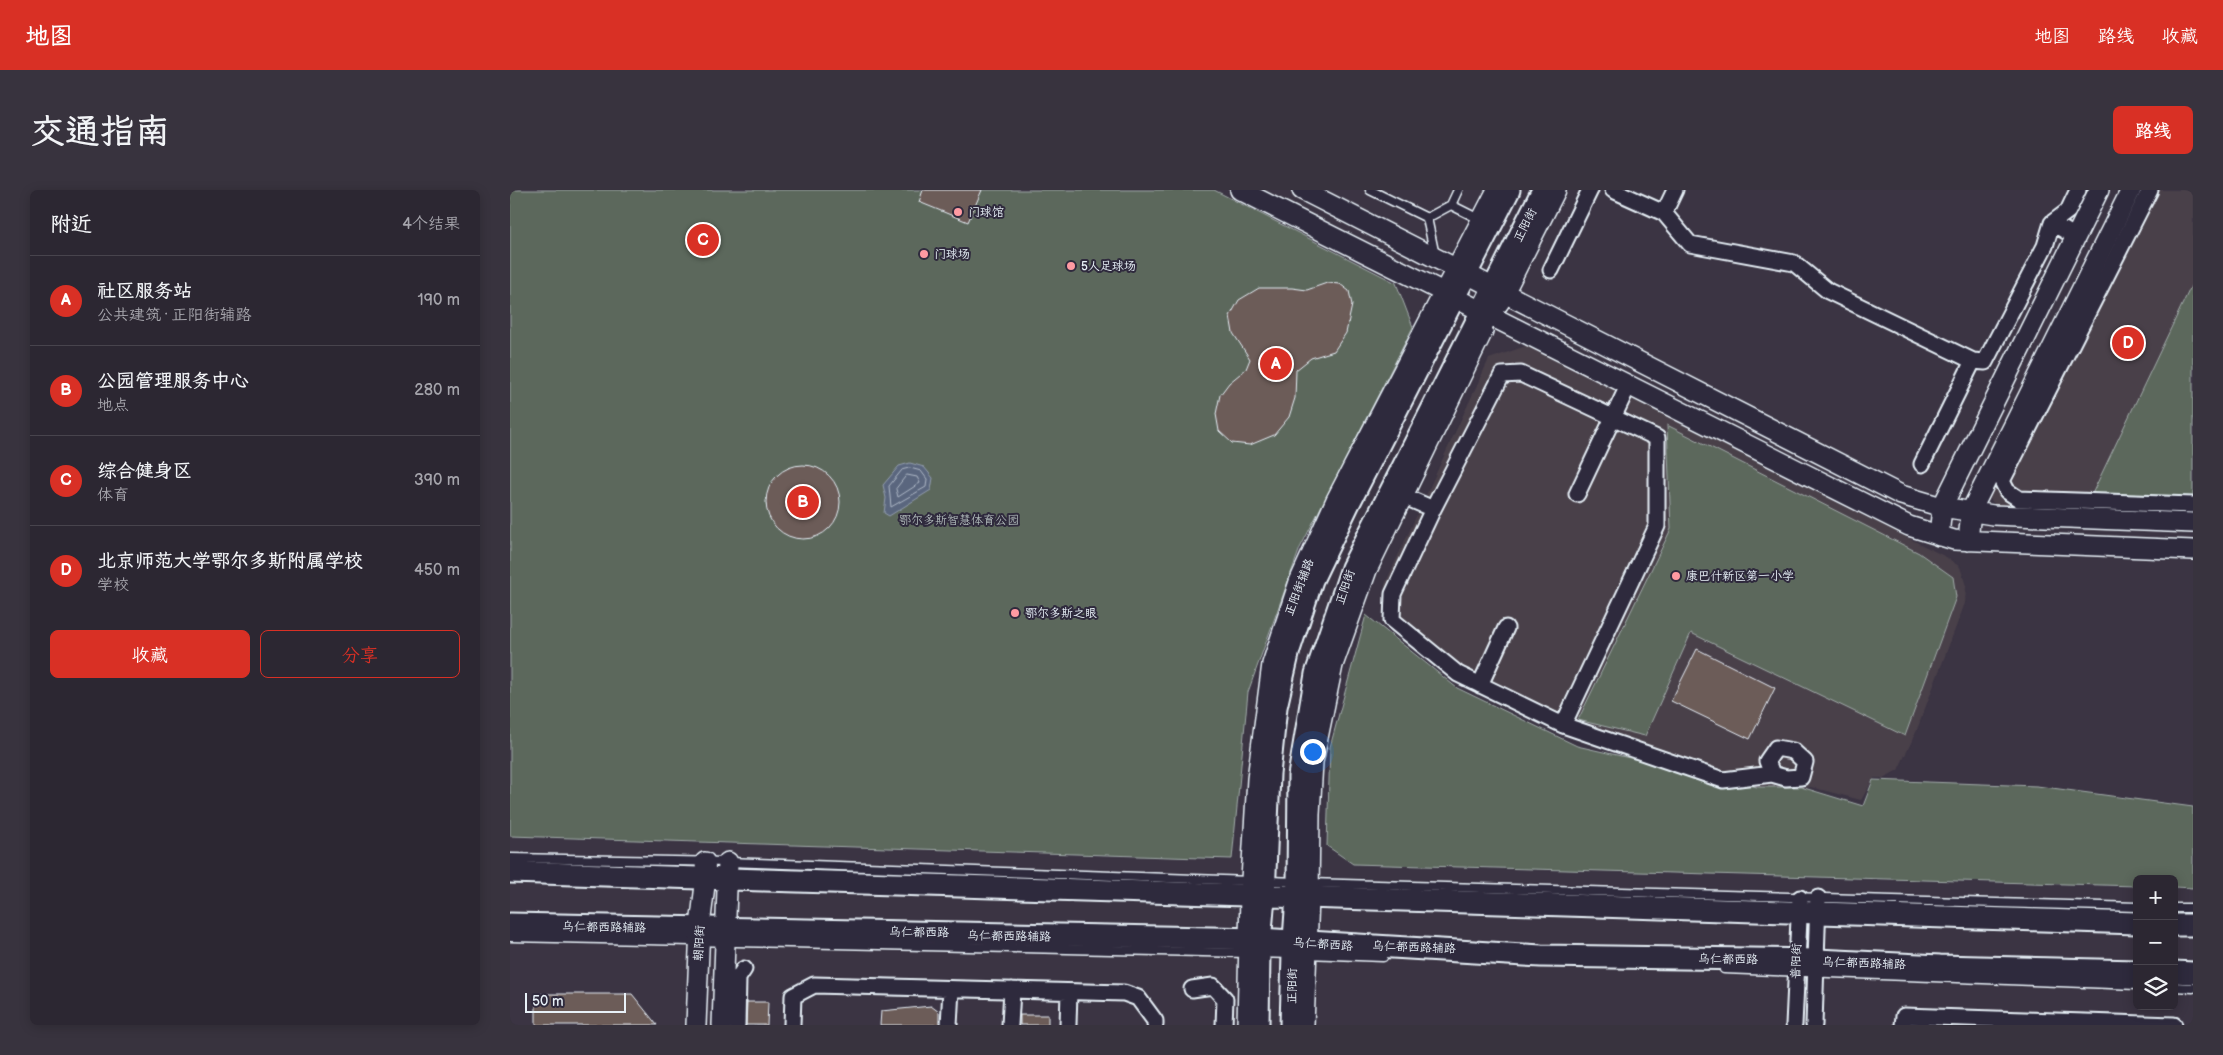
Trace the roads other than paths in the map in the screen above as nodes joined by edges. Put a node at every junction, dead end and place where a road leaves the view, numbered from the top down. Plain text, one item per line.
1 (1240, 190) edge
2 (1302, 190) edge
3 (1370, 190) edge
4 (1458, 190) edge
5 (1496, 190) edge
6 (1509, 190) edge
7 (1543, 190) edge
8 (1556, 190) edge
9 (1590, 190) edge
10 (1613, 190) edge
11 (1676, 190) edge
12 (2078, 190) edge
13 (2099, 190) edge
14 (2131, 190) edge
15 (2150, 190) edge
16 (1451, 205) junction
17 (1664, 213) junction
18 (1427, 218) junction
19 (1481, 220) junction
20 (2052, 223) junction
21 (2076, 237) junction
22 (1436, 258) junction
23 (1551, 270) dead end
24 (1462, 271) junction
25 (1499, 290) junction
26 (1448, 295) junction
27 (1485, 314) junction
28 (1973, 361) junction
29 (1628, 386) junction
30 (1612, 417) junction
31 (1922, 464) dead end
32 (1577, 494) dead end
33 (1403, 496) junction
34 (2193, 505) edge
35 (1942, 507) junction
36 (1433, 509) junction
37 (1971, 511) junction
38 (2193, 523) edge
39 (1939, 536) junction
40 (1968, 541) junction
41 (2193, 550) edge
42 (1506, 628) dead end
43 (1480, 685) junction
44 (1563, 724) junction
45 (1772, 774) dead end
46 (510, 858) edge
47 (705, 870) junction
48 (728, 871) junction
49 (510, 872) edge
50 (1257, 889) junction
51 (1303, 890) junction
52 (1809, 905) junction
53 (2133, 907) edge
54 (2178, 908) edge
55 (2193, 908) edge
56 (2133, 923) edge
57 (510, 924) edge
58 (2178, 924) edge
59 (2193, 925) edge
60 (699, 933) junction
61 (726, 934) junction
62 (510, 937) edge
63 (1254, 946) junction
64 (1300, 948) junction
65 (1394, 957) dead end
66 (1443, 959) dead end
67 (1806, 966) junction
68 (1659, 967) dead end
69 (744, 969) dead end
70 (1717, 969) dead end
71 (2133, 972) edge
72 (2178, 972) edge
73 (2193, 973) edge
74 (2133, 985) edge
75 (2178, 987) edge
76 (2193, 988) edge
77 (951, 989) junction
78 (1192, 989) dead end
79 (1012, 990) junction
80 (1069, 992) junction
81 (1982, 1022) edge
82 (2069, 1023) edge
83 (696, 1025) edge
84 (722, 1025) edge
85 (736, 1025) edge
86 (792, 1025) edge
87 (949, 1025) edge
88 (1010, 1025) edge
89 (1068, 1025) edge
90 (1156, 1025) edge
91 (1224, 1025) edge
92 (1247, 1025) edge
93 (1258, 1025) edge
94 (1291, 1025) edge
95 (1304, 1025) edge
96 (1794, 1025) edge
97 (1814, 1025) edge
98 (1903, 1025) edge
99 (2146, 1025) edge
100 (2174, 1025) edge

1 - 26 street
2 - 22 street
3 - 18 lane
4 - 16 lane
5 - 19 street
6 - 24 main road
7 - 25 main road, 正阳街
8 - 25 street
9 - 23 street
10 - 17 street
11 - 17 street
12 - 20 street
13 - 21 street
14 - 37 street
15 - 34 street
16 - 18 lane
16 - 19 lane
17 - 28 street
18 - 22 lane
19 - 24 street
20 - 21 street
20 - 28 street
21 - 35 street
22 - 24 street
24 - 25 street
24 - 26 main road
25 - 27 main road, 正阳街
25 - 35 street
26 - 27 street
26 - 50 main road
27 - 29 street
27 - 33 street
27 - 51 main road, 正阳街
28 - 31 street
29 - 30 street
29 - 39 street
30 - 32 street
30 - 36 street
30 - 44 street
33 - 36 street
33 - 51 street
35 - 37 street
35 - 39 street
36 - 43 street
37 - 38 street
37 - 40 street
39 - 40 street
40 - 41 street
42 - 43 street
43 - 44 street
44 - 45 street
46 - 47 lane
47 - 48 main road
47 - 49 main road
47 - 60 street, 朝阳街
48 - 50 main road
48 - 61 street
50 - 51 main road
50 - 63 main road
51 - 52 main road
51 - 64 main road, 正阳街
52 - 53 lane
52 - 56 main road
52 - 67 street, 普阳街
52 - 67 street, 普阳街
54 - 55 lane
57 - 60 main road, 乌仁都西路
58 - 59 main road
60 - 61 main road, 乌仁都西路
60 - 62 lane, 乌仁都西路辅路
60 - 83 street, 朝阳街
61 - 63 main road, 乌仁都西路
61 - 84 street
63 - 64 main road, 乌仁都西路
63 - 92 street
63 - 93 main road
64 - 65 lane, 乌仁都西路辅路
64 - 67 main road, 乌仁都西路
64 - 94 main road, 正阳街
64 - 95 street
66 - 68 lane, 乌仁都西路辅路
67 - 70 lane, 乌仁都西路辅路
67 - 71 main road, 乌仁都西路
67 - 74 lane, 乌仁都西路辅路
67 - 96 street, 普阳街
67 - 97 street, 普阳街
69 - 85 street
72 - 73 main road
75 - 76 lane
77 - 79 street
77 - 86 street
77 - 87 street
78 - 91 street
79 - 80 street
79 - 88 street
80 - 89 street
80 - 90 street
81 - 82 street
81 - 98 street
82 - 99 street
99 - 100 street

